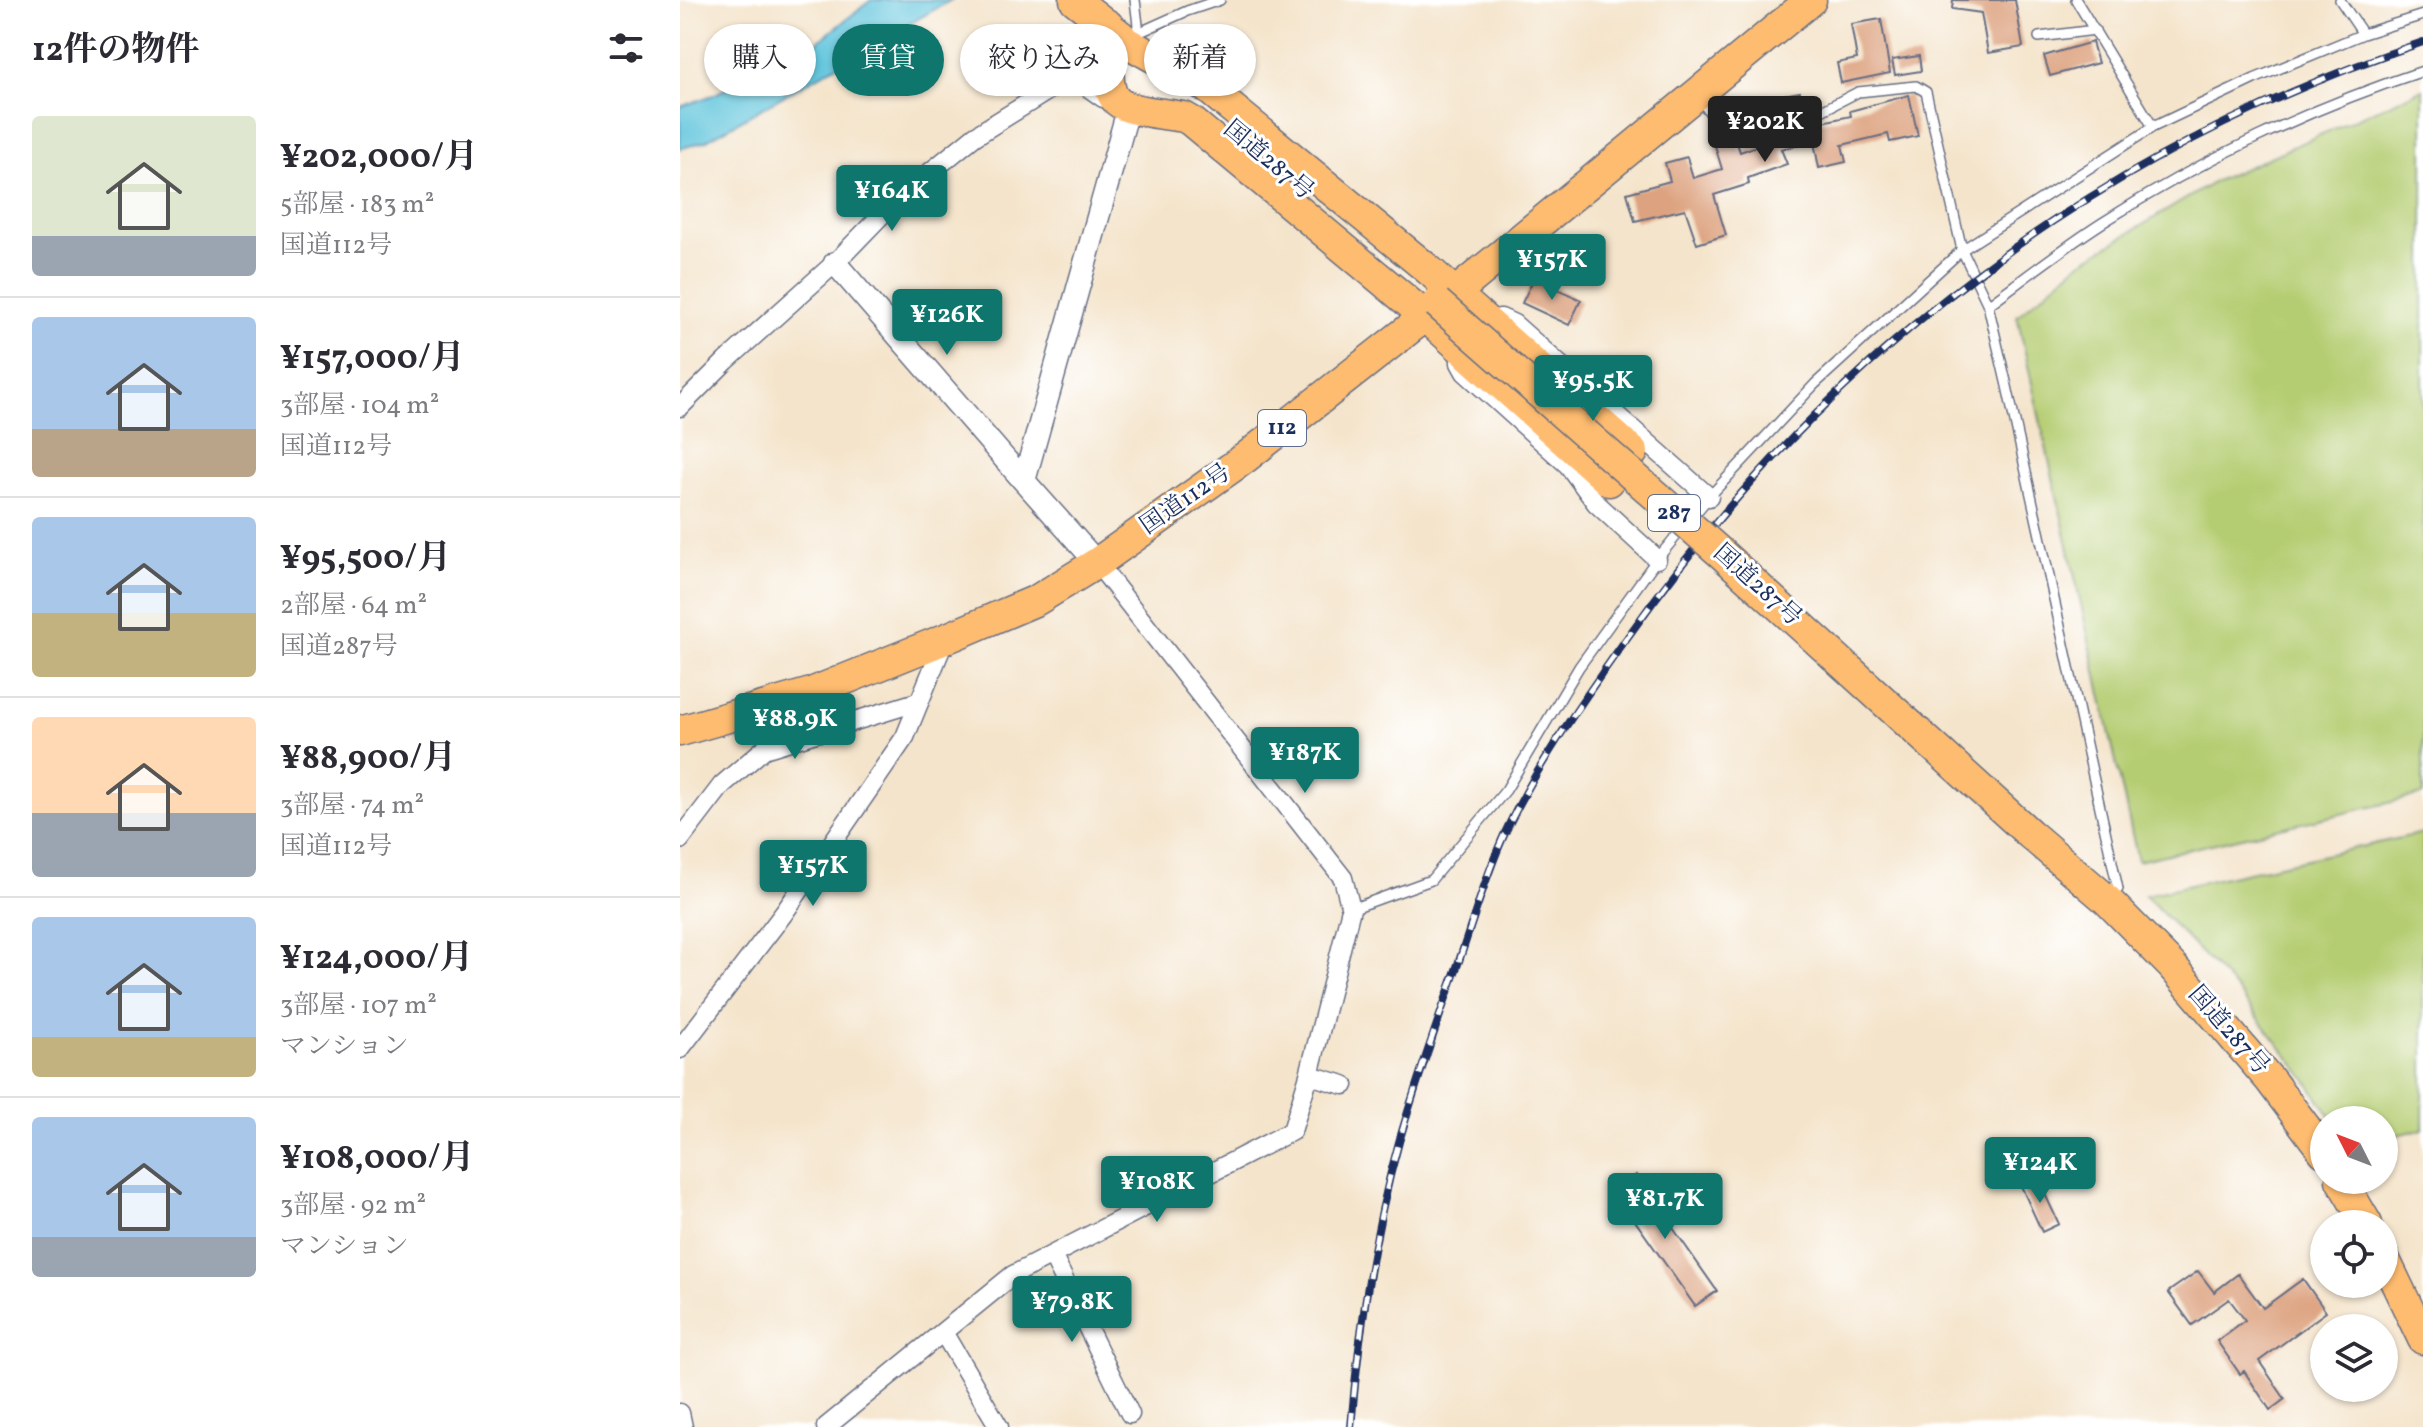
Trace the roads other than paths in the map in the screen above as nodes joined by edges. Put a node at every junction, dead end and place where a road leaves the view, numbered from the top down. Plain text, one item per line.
1 (1076, 0) edge
2 (1135, 0) edge
3 (1220, 0) edge
4 (2076, 0) edge
5 (2340, 0) edge
6 (1801, 3) edge
7 (2423, 15) edge
8 (1111, 24) edge
9 (1128, 24) edge
10 (2095, 30) junction
11 (1128, 33) edge
12 (2363, 34) junction
13 (1128, 36) edge
14 (1128, 37) edge
15 (2039, 37) dead end
16 (2423, 71) edge
17 (1696, 94) junction
18 (1117, 96) edge
19 (1120, 103) junction
20 (2153, 127) junction
21 (1962, 250) junction
22 (835, 263) junction
23 (1455, 293) junction
24 (1988, 305) junction
25 (1425, 316) junction
26 (1485, 320) junction
27 (1460, 349) junction
28 (680, 407) edge
29 (1024, 481) junction
30 (1709, 497) junction
31 (1657, 559) junction
32 (1097, 563) junction
33 (945, 639) junction
34 (920, 701) junction
35 (757, 709) junction
36 (1909, 726) junction
37 (680, 731) edge
38 (770, 747) junction
39 (680, 840) edge
40 (2107, 900) junction
41 (1351, 909) junction
42 (680, 1049) edge
43 (1309, 1075) junction
44 (1344, 1085) dead end
45 (2310, 1133) edge
46 (1052, 1255) junction
47 (2398, 1287) edge
48 (943, 1332) junction
49 (2423, 1339) edge
50 (680, 1413) edge
51 (1130, 1414) dead end
52 (683, 1427) edge
53 (826, 1427) edge
54 (999, 1427) edge

1 - 8 highway, 国道287号 / 287
2 - 9 lane
3 - 11 lane
4 - 10 lane
5 - 12 lane
6 - 17 highway, 国道112号 / 112
7 - 12 lane
10 - 15 lane
10 - 20 lane
12 - 20 lane
13 - 23 highway, 287
14 - 36 highway, 国道287号 / 287, bridge
16 - 24 lane
17 - 21 lane
17 - 23 highway, 国道112号 / 112
18 - 19 highway
19 - 22 street
19 - 25 highway, 287
19 - 29 street
20 - 21 lane
21 - 24 lane
21 - 30 lane
22 - 28 street
22 - 29 street
23 - 25 highway, 国道112号 / 112
23 - 26 highway, 287
24 - 40 lane
25 - 27 highway, 287
25 - 32 highway, 国道112号 / 112
26 - 30 street
26 - 36 highway, 287
27 - 31 street
27 - 36 highway, 287
29 - 32 street
30 - 31 lane
31 - 41 lane
32 - 33 highway, 国道112号 / 112
32 - 41 street
33 - 34 street
33 - 35 highway, 国道112号 / 112
34 - 38 street
34 - 42 street
35 - 37 highway, 国道112号 / 112
35 - 38 street
36 - 40 highway, 国道287号 / 287
38 - 39 street
40 - 45 highway, 国道287号 / 287
41 - 43 street
43 - 44 street
43 - 46 street
46 - 48 street
46 - 51 street
47 - 49 highway
48 - 53 street
48 - 54 street
50 - 52 street

